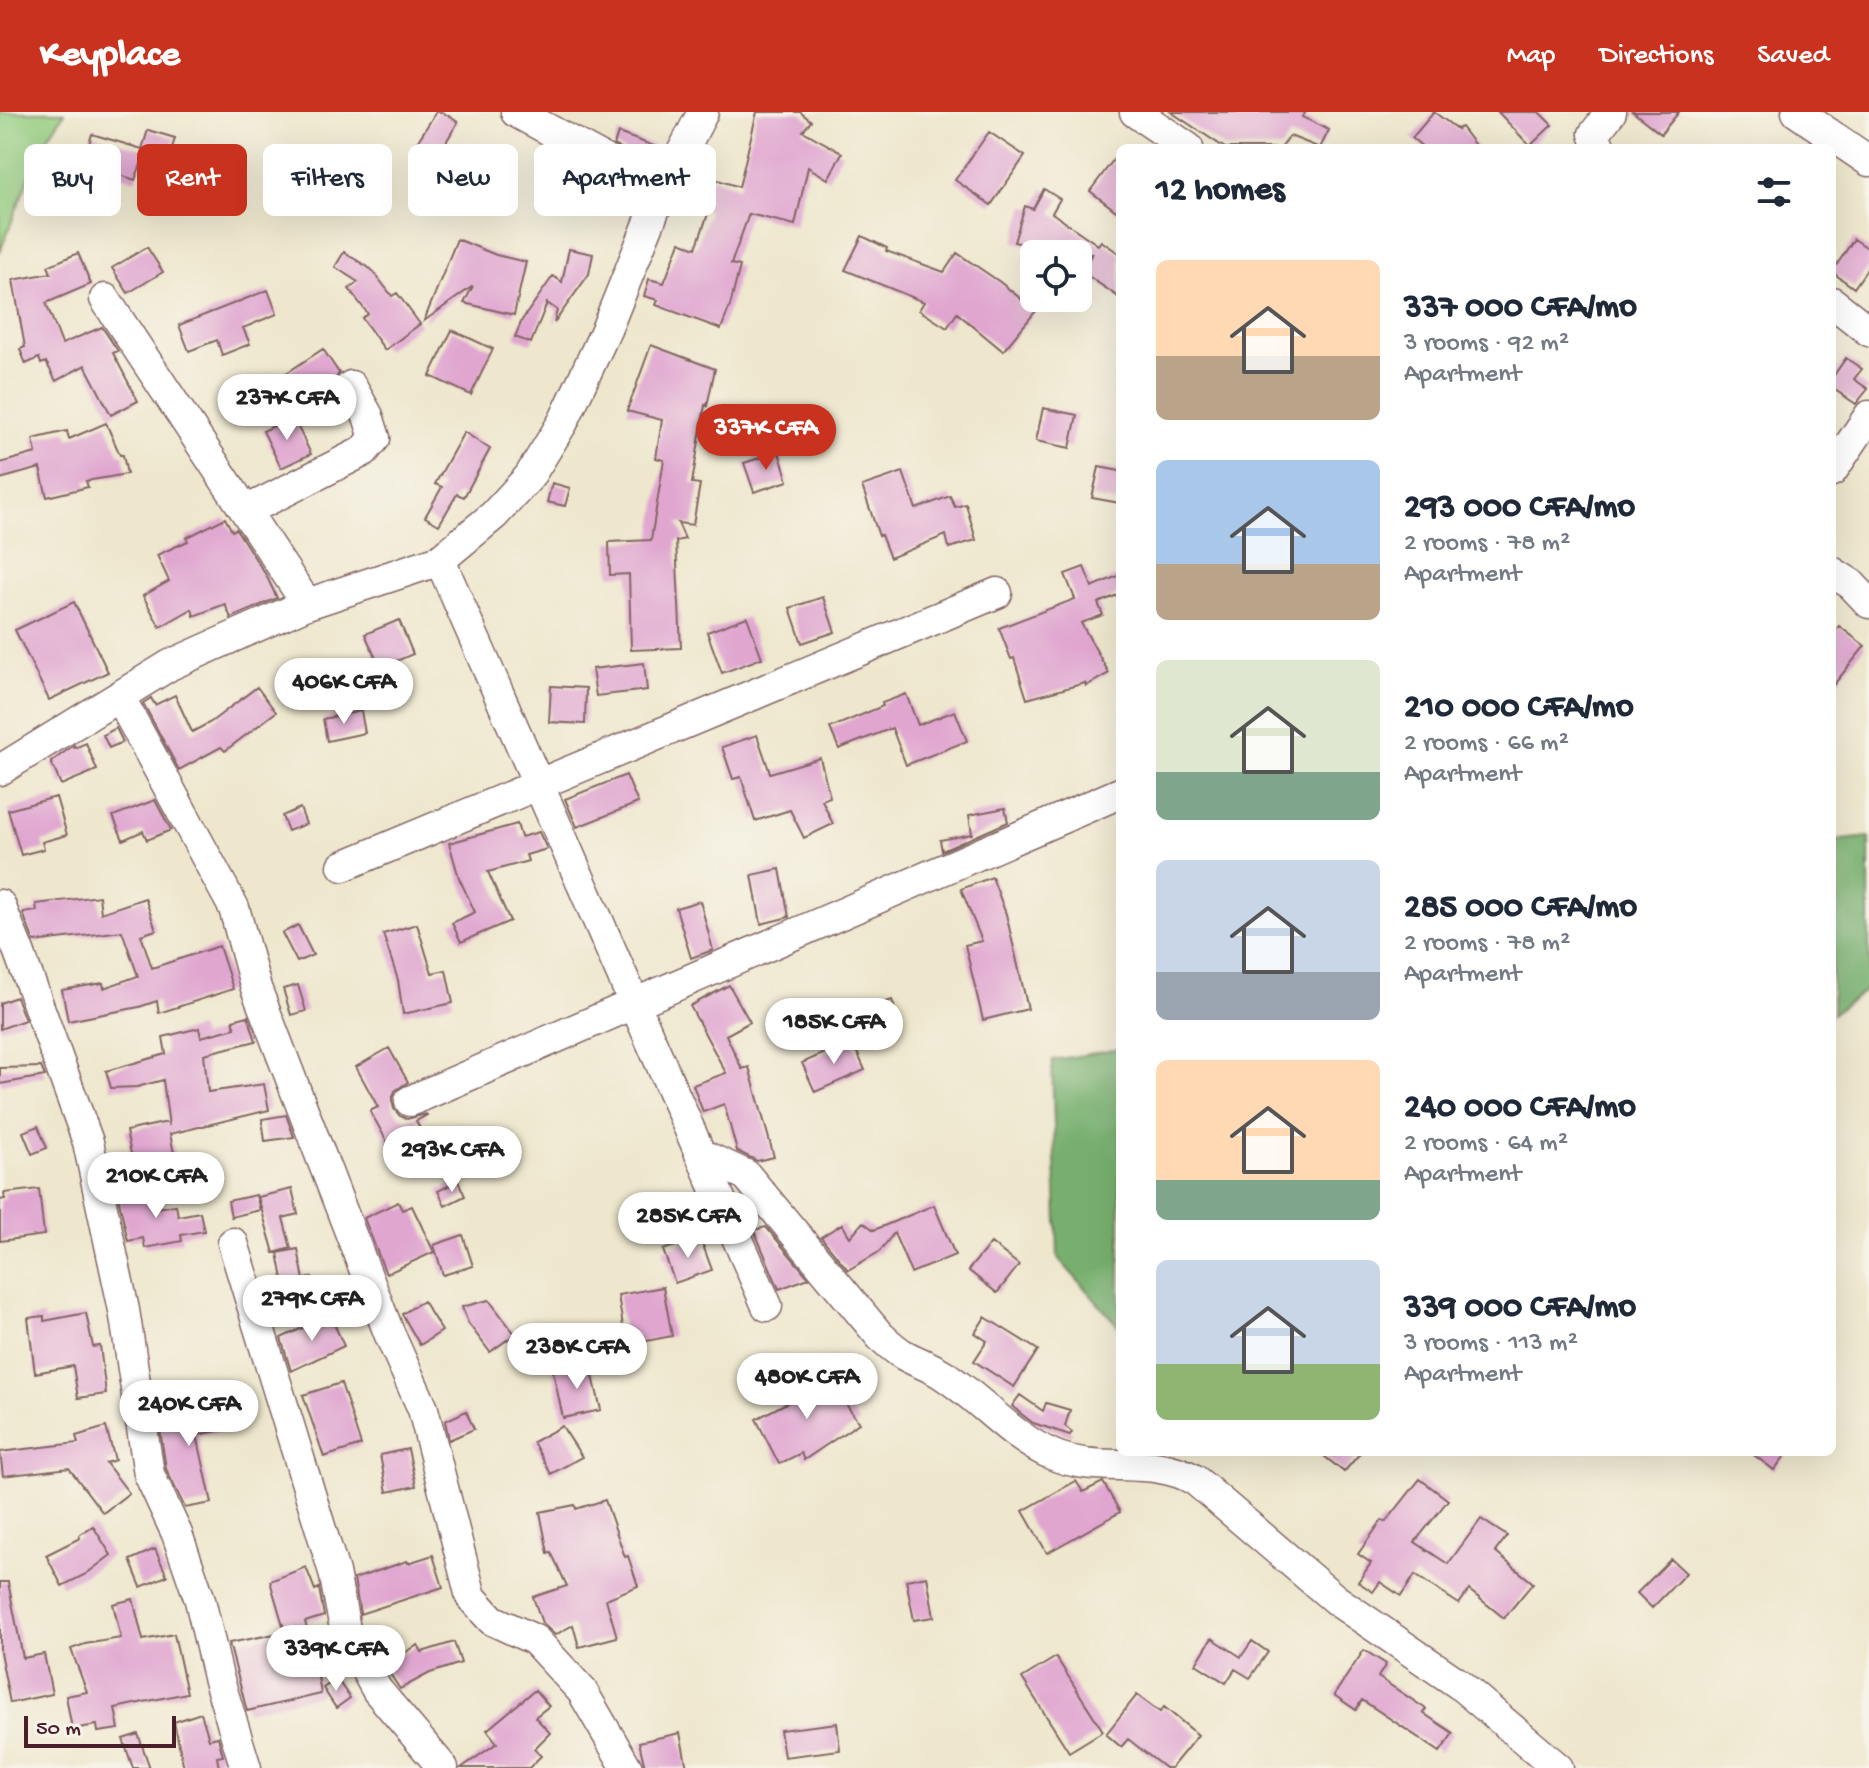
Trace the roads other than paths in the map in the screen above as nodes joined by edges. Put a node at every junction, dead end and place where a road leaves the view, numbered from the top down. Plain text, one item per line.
1 (516, 112) edge
2 (703, 112) edge
3 (1135, 112) edge
4 (1611, 112) edge
5 (1797, 112) edge
6 (575, 144) edge
7 (686, 144) edge
8 (1182, 144) edge
9 (1598, 144) edge
10 (1869, 161) edge
11 (652, 216) edge
12 (105, 299) dead end
13 (1836, 305) edge
14 (1869, 331) edge
15 (351, 386) dead end
16 (1869, 416) edge
17 (1836, 465) edge
18 (246, 511) junction
19 (440, 560) junction
20 (1836, 575) edge
21 (997, 593) dead end
22 (1869, 603) edge
23 (307, 604) junction
24 (120, 698) junction
25 (0, 770) edge
26 (538, 783) junction
27 (1116, 795) edge
28 (343, 866) dead end
29 (0, 905) edge
30 (634, 1003) junction
31 (410, 1101) dead end
32 (700, 1154) junction
33 (233, 1243) dead end
34 (767, 1306) dead end
35 (246, 1768) edge
36 (443, 1768) edge
37 (627, 1768) edge
38 (1558, 1768) edge

1 - 6 street
2 - 7 street
3 - 8 street
4 - 9 street
5 - 10 street
11 - 19 street
12 - 18 street
13 - 14 street
15 - 18 street
16 - 17 street
18 - 23 street
19 - 23 street
19 - 26 street
20 - 22 street
21 - 26 street
23 - 24 street
24 - 25 street
24 - 37 street
26 - 28 street
26 - 30 street
27 - 30 street
29 - 35 street
30 - 31 street
30 - 32 street
32 - 34 street
32 - 38 street
33 - 36 street

